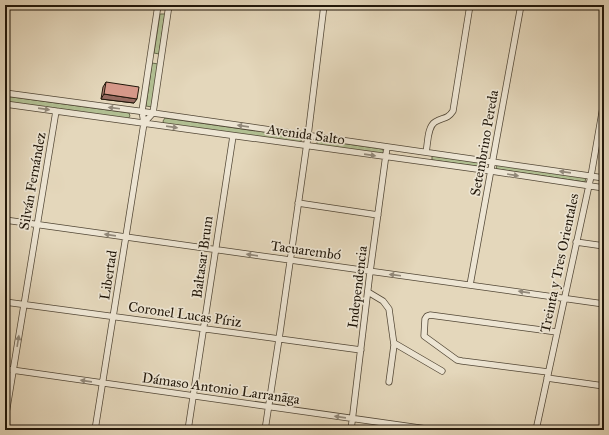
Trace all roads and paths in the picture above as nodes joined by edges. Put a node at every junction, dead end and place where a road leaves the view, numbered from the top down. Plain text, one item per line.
1 (158, 5) edge
2 (169, 5) edge
3 (324, 5) edge
4 (470, 5) edge
5 (521, 5) edge
6 (5, 94) edge
7 (604, 101) edge
8 (5, 104) edge
9 (56, 111) junction
10 (142, 111) junction
11 (153, 113) junction
12 (144, 123) junction
13 (233, 136) junction
14 (308, 136) junction
15 (306, 146) junction
16 (387, 147) junction
17 (425, 152) junction
18 (386, 157) junction
19 (493, 161) junction
20 (422, 162) junction
21 (491, 171) junction
22 (591, 176) junction
23 (604, 178) edge
24 (588, 186) junction
25 (604, 188) edge
26 (298, 204) junction
27 (378, 214) junction
28 (5, 220) edge
29 (36, 225) junction
30 (126, 237) junction
31 (576, 242) junction
32 (604, 246) edge
33 (215, 249) junction
34 (290, 260) junction
35 (370, 272) junction
36 (470, 285) junction
37 (368, 292) junction
38 (564, 298) junction
39 (5, 302) edge
40 (604, 304) edge
41 (24, 305) junction
42 (113, 317) junction
43 (204, 329) junction
44 (557, 332) junction
45 (279, 339) junction
46 (394, 343) junction
47 (361, 350) junction
48 (5, 369) edge
49 (14, 370) junction
50 (442, 371) dead end
51 (547, 375) junction
52 (389, 382) dead end
53 (102, 383) junction
54 (604, 386) edge
55 (193, 396) junction
56 (268, 407) junction
57 (353, 418) junction
58 (5, 420) edge
59 (95, 430) edge
60 (188, 430) edge
61 (265, 430) edge
62 (351, 430) edge
63 (434, 430) edge
64 (536, 430) edge

1 - 10 street, Libertad
2 - 11 street
3 - 14 street
4 - 17 street
5 - 19 street, Setembrino Pereda
10 -> 6 street, Avenida Salto
7 - 22 street, Treinta y Tres Orientales
8 -> 9 street, Avenida Salto
9 - 12 street, Avenida Salto
9 - 29 street, Silván Fernández
10 - 11 street, Avenida Salto
10 - 12 street, Libertad
11 - 12 street
14 -> 11 street, Avenida Salto
12 -> 13 street, Avenida Salto
12 - 30 street, Libertad
13 - 15 street, Avenida Salto
13 - 33 street, Baltasar Brum
14 - 15 street
14 - 16 street, Avenida Salto
15 -> 18 street, Avenida Salto
15 - 26 street
16 - 17 street, Avenida Salto
16 - 18 street, Independencia
17 - 19 street, Avenida Salto
17 - 20 street
18 - 20 street, Avenida Salto
18 - 27 street, Independencia
19 - 21 street, Setembrino Pereda
22 -> 19 street, Avenida Salto
20 - 21 street, Avenida Salto
21 -> 24 street, Avenida Salto
21 - 36 street, Setembrino Pereda
22 - 23 street, Avenida Salto
22 - 24 street, Treinta y Tres Orientales
24 - 25 street, Avenida Salto
24 - 31 street, Treinta y Tres Orientales
26 - 27 street
26 - 34 street
27 - 35 street, Independencia
28 - 29 street, Tacuarembó
30 -> 29 street, Tacuarembó
29 - 41 street, Silván Fernández
30 - 33 street, Tacuarembó
30 - 42 street, Libertad
31 - 32 street
31 - 38 street, Treinta y Tres Orientales
34 -> 33 street, Tacuarembó
33 - 43 street, Baltasar Brum
34 - 35 street, Tacuarembó
34 - 45 street
36 -> 35 street, Tacuarembó
35 - 37 street, Independencia
38 -> 36 street, Tacuarembó
37 - 46 street
37 - 47 street, Independencia
38 - 40 street, Tacuarembó
38 - 44 street, Treinta y Tres Orientales
39 - 41 street, Coronel Lucas Píriz
41 - 42 street, Coronel Lucas Píriz
49 -> 41 street, Silván Fernández
42 - 43 street, Coronel Lucas Píriz
42 - 53 street, Libertad
43 - 45 street, Coronel Lucas Píriz
43 - 55 street, Baltasar Brum
44 - 51 street, Treinta y Tres Orientales
44 - 51 street
45 - 47 street, Coronel Lucas Píriz
45 - 56 street
46 - 50 street
46 - 52 street
47 - 57 street, Independencia
48 - 49 street, Dámaso Antonio Larranãga
53 -> 49 street, Dámaso Antonio Larranãga
49 - 58 street, Silván Fernández
51 - 54 street
51 - 64 street, Treinta y Tres Orientales
53 - 55 street, Dámaso Antonio Larranãga
53 - 59 street, Libertad
55 - 56 street, Dámaso Antonio Larranãga
55 - 60 street, Baltasar Brum
57 -> 56 street, Dámaso Antonio Larranãga
56 - 61 street
57 - 62 street, Independencia
57 - 63 street, Dámaso Antonio Larranãga

